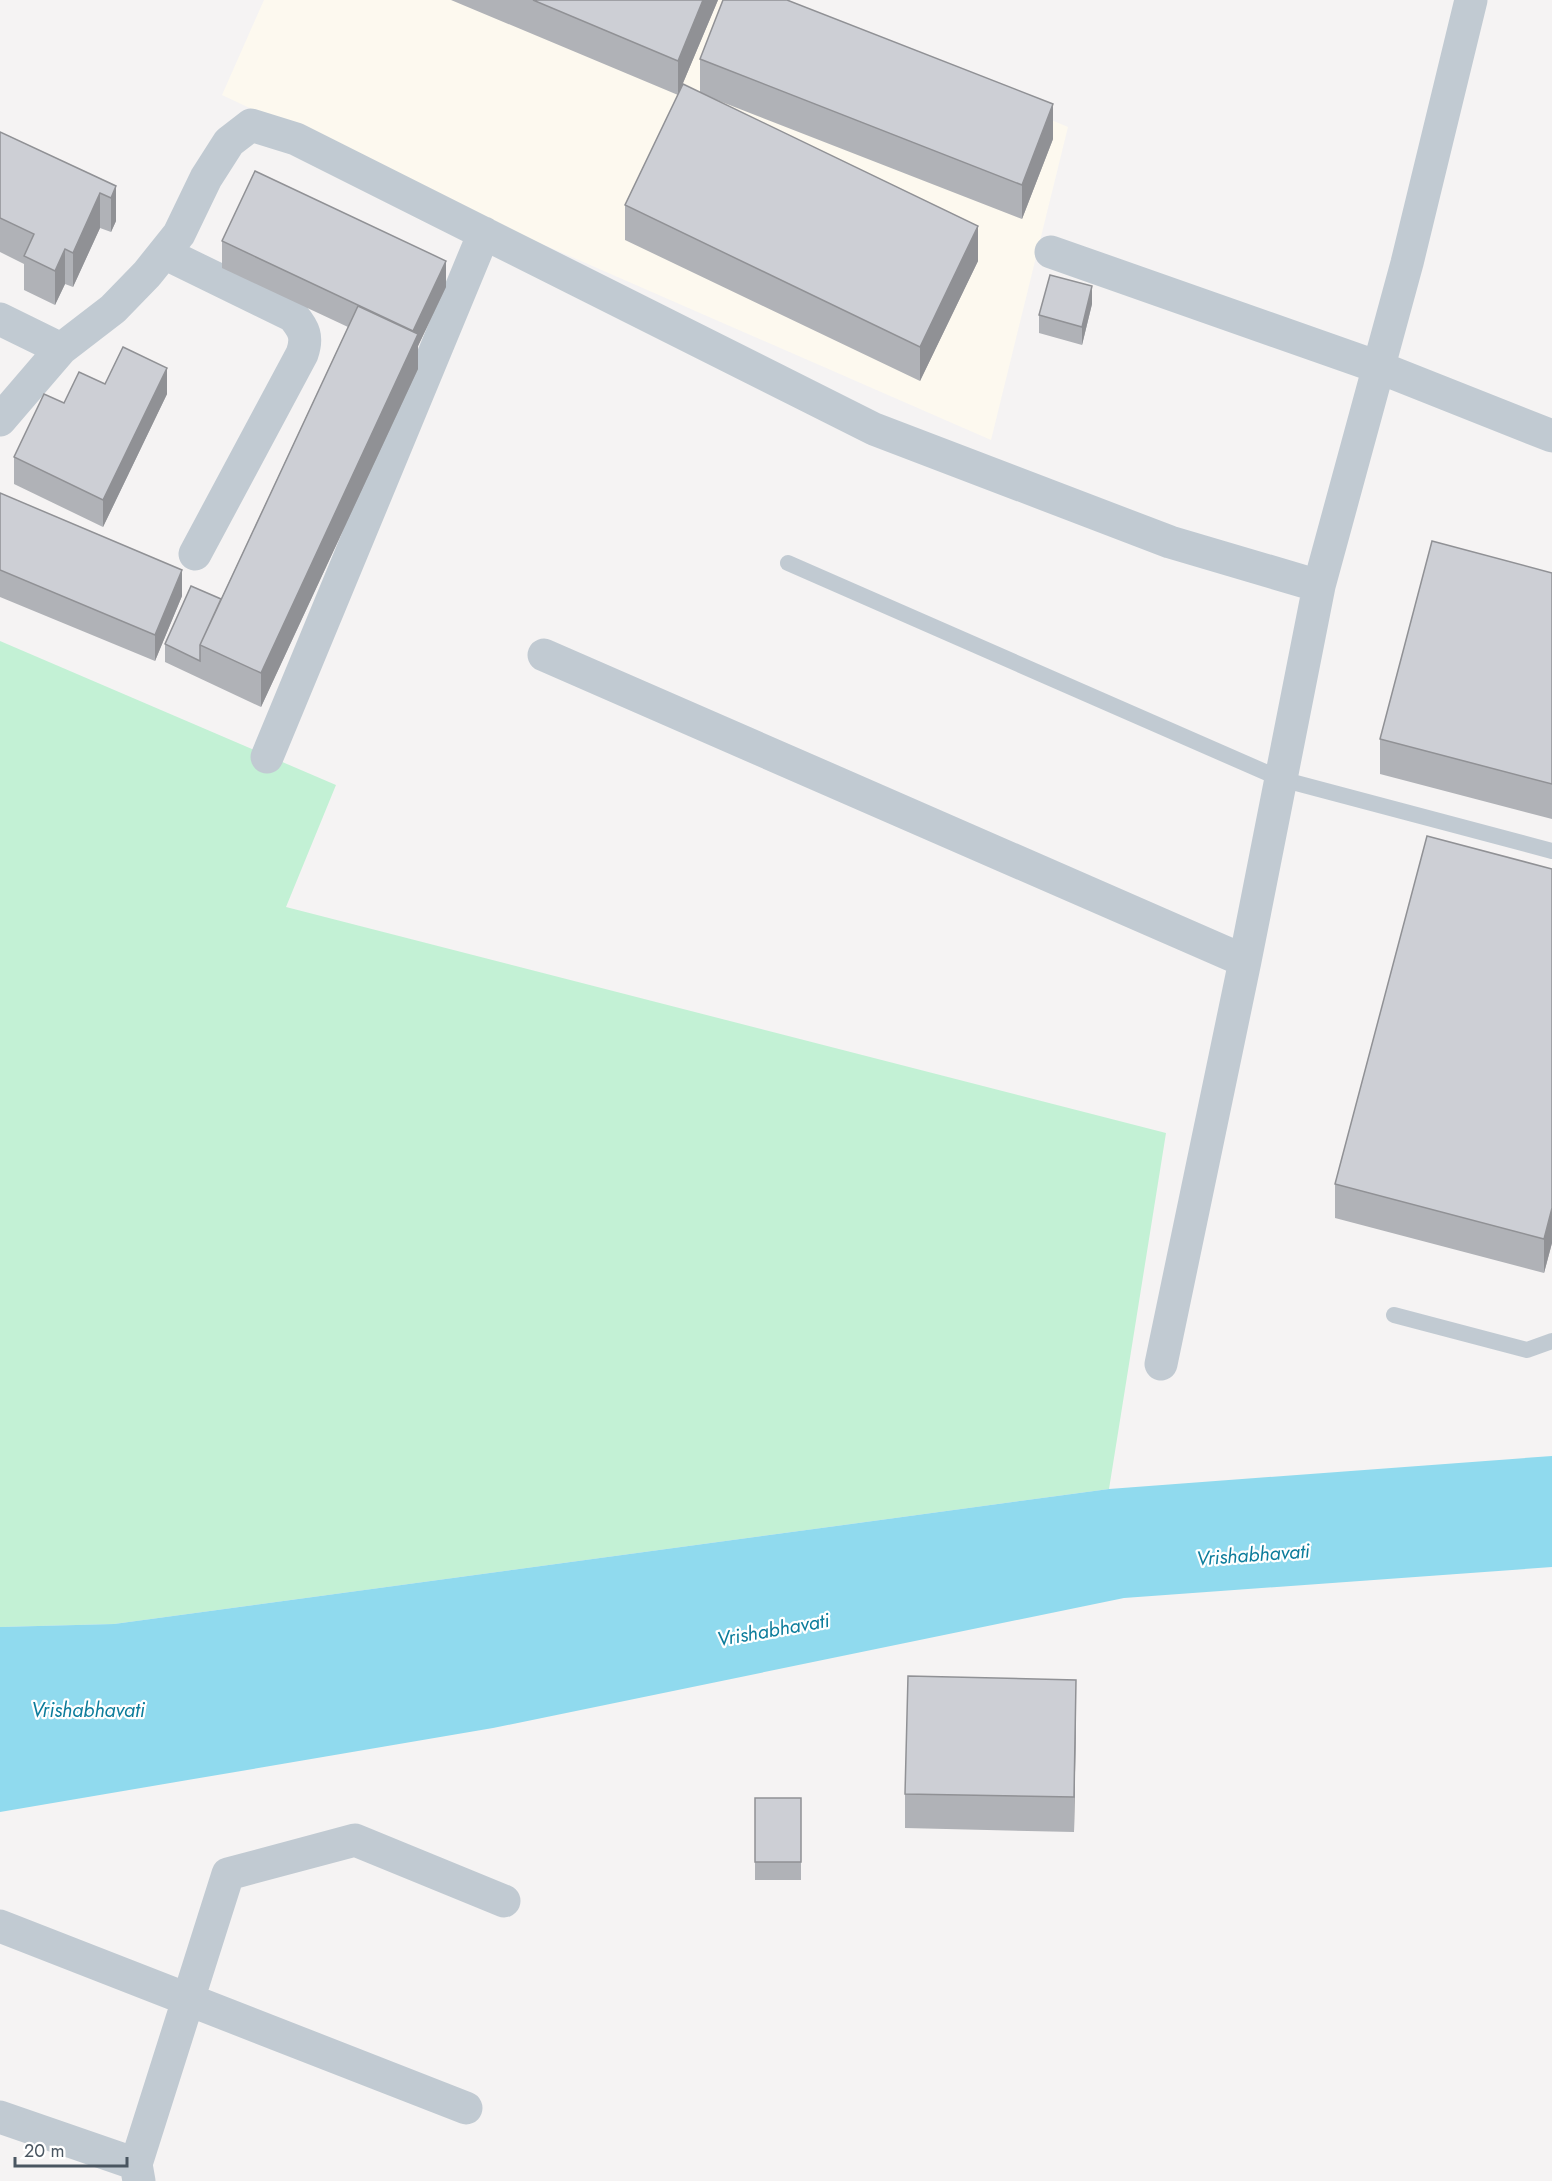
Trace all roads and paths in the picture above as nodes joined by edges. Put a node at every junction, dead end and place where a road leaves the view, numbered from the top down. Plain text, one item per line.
1 (1471, 0) edge
2 (484, 233) junction
3 (1052, 252) dead end
4 (164, 253) junction
5 (0, 319) edge
6 (61, 349) junction
7 (1378, 368) junction
8 (0, 420) edge
9 (1552, 436) edge
10 (195, 554) dead end
11 (788, 563) dead end
12 (1319, 586) junction
13 (543, 655) dead end
14 (267, 757) dead end
15 (1281, 779) junction
16 (1552, 851) edge
17 (1245, 962) junction
18 (1394, 1315) dead end
19 (1552, 1341) edge
20 (1161, 1364) dead end
21 (504, 1901) dead end
22 (0, 1926) edge
23 (188, 1999) junction
24 (466, 2108) dead end
25 (0, 2117) edge
26 (137, 2173) edge

1 - 7 street
2 - 4 street
2 - 12 street
2 - 14 street
3 - 7 street
4 - 6 street
4 - 10 street
5 - 6 street
6 - 8 street
7 - 9 street
7 - 12 street
11 - 15 lane
12 - 15 street
13 - 17 street
15 - 16 lane
15 - 17 street
17 - 20 street
18 - 19 lane
21 - 23 street
22 - 23 street
23 - 24 street
23 - 26 street
25 - 26 street

